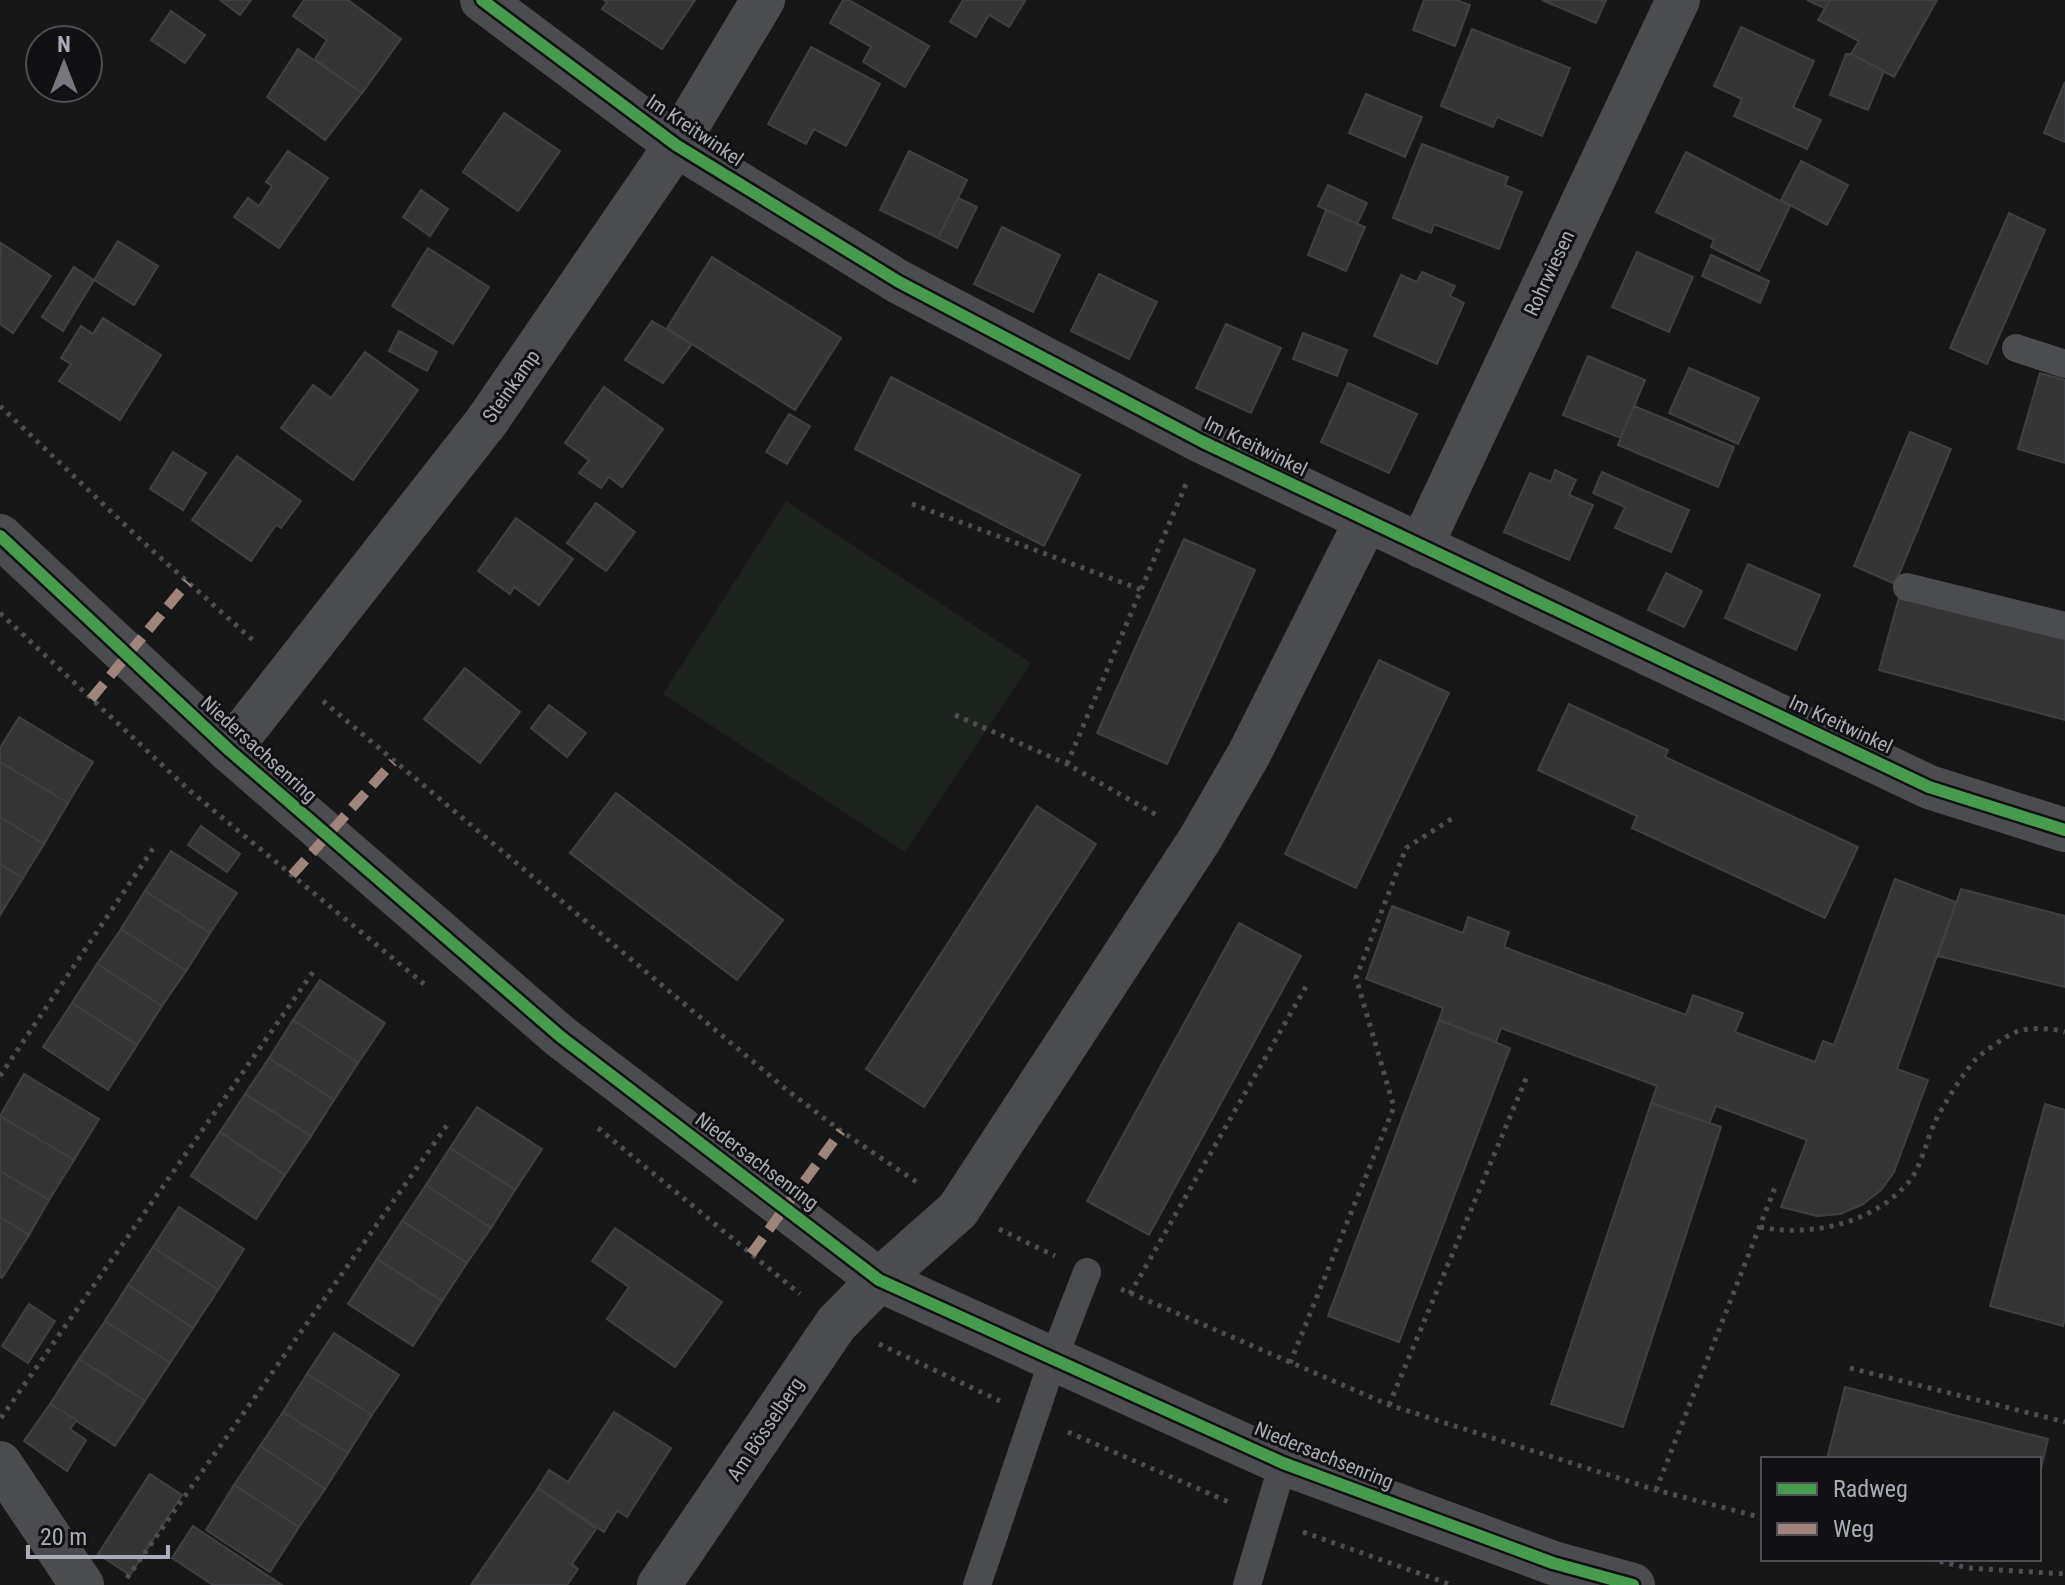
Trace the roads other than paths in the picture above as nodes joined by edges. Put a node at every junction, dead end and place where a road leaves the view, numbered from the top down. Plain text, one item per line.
1 (482, 0) edge
2 (763, 0) edge
3 (1678, 0) edge
4 (676, 145) junction
5 (2016, 348) dead end
6 (2065, 364) edge
7 (1366, 521) junction
8 (0, 536) edge
9 (1421, 546) junction
10 (1907, 587) dead end
11 (2065, 626) edge
12 (229, 750) junction
13 (2065, 830) edge
14 (1087, 1272) road end
15 (879, 1280) junction
16 (1053, 1360) junction
17 (0, 1463) edge
18 (1283, 1463) junction
19 (82, 1585) edge
20 (659, 1585) edge
21 (977, 1585) edge
22 (1247, 1585) edge
23 (1633, 1585) edge

1 - 4 street, Im Kreitwinkel
2 - 4 street, Steinkamp
3 - 9 street, Rohrwiesen
4 - 7 street, Im Kreitwinkel
4 - 12 street, Steinkamp
5 - 6 lane
7 - 9 street, Im Kreitwinkel
7 - 15 street
8 - 12 street, Niedersachsenring
9 - 13 street, Im Kreitwinkel
10 - 11 lane
12 - 15 street, Niedersachsenring
14 - 16 lane
15 - 16 street, Niedersachsenring
15 - 20 street, Am Bösselberg
16 - 18 street, Niedersachsenring
16 - 21 lane
17 - 19 street
18 - 22 lane
18 - 23 street, Niedersachsenring

